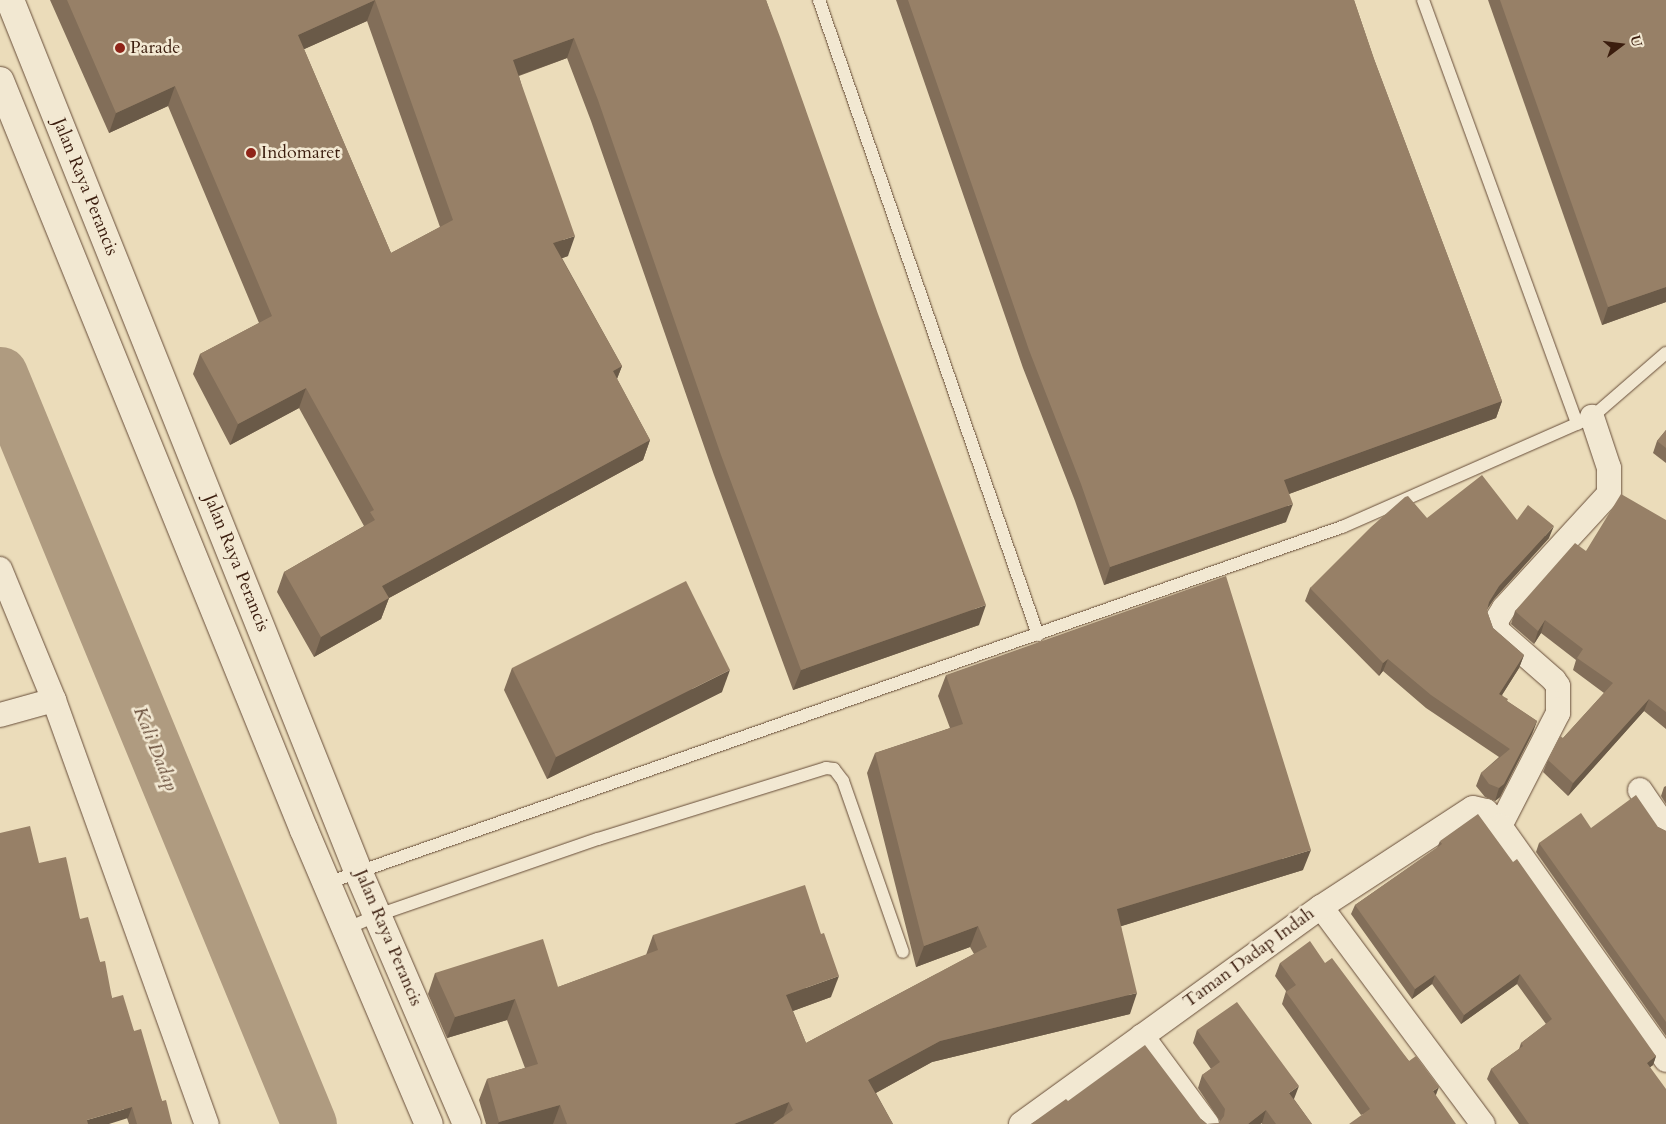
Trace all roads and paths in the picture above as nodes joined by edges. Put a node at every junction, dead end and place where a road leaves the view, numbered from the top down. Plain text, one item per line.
1 (10, 0) edge
2 (819, 0) edge
3 (1423, 0) edge
4 (0, 80) edge
5 (1666, 353) edge
6 (1585, 420) junction
7 (0, 569) edge
8 (1038, 635) junction
9 (54, 700) junction
10 (0, 715) edge
11 (1640, 790) dead end
12 (1493, 818) junction
13 (1666, 828) edge
14 (358, 871) junction
15 (327, 883) junction
16 (1321, 907) junction
17 (378, 916) junction
18 (346, 929) junction
19 (903, 952) dead end
20 (1142, 1036) junction
21 (1666, 1060) edge
22 (208, 1124) edge
23 (429, 1124) edge
24 (467, 1124) edge
25 (1020, 1124) edge
26 (1207, 1124) edge
27 (1483, 1124) edge

1 - 14 street, Jalan Raya Perancis
2 - 8 lane
3 - 6 lane
4 - 15 street, Jalan Raya Perancis
5 - 6 lane
6 - 8 lane
6 - 12 street
7 - 9 street
8 - 14 lane
9 - 10 street
9 - 22 street
11 - 13 street
12 - 16 street, Taman Dadap Indah
12 - 21 street
14 - 15 lane
14 - 17 street, Jalan Raya Perancis
15 - 18 street, Jalan Raya Perancis
16 - 20 street, Taman Dadap Indah
16 - 27 street
17 - 18 lane
17 - 19 lane
17 - 24 street, Jalan Raya Perancis
18 - 23 street, Jalan Raya Perancis
20 - 25 street, Taman Dadap Indah
20 - 26 street

